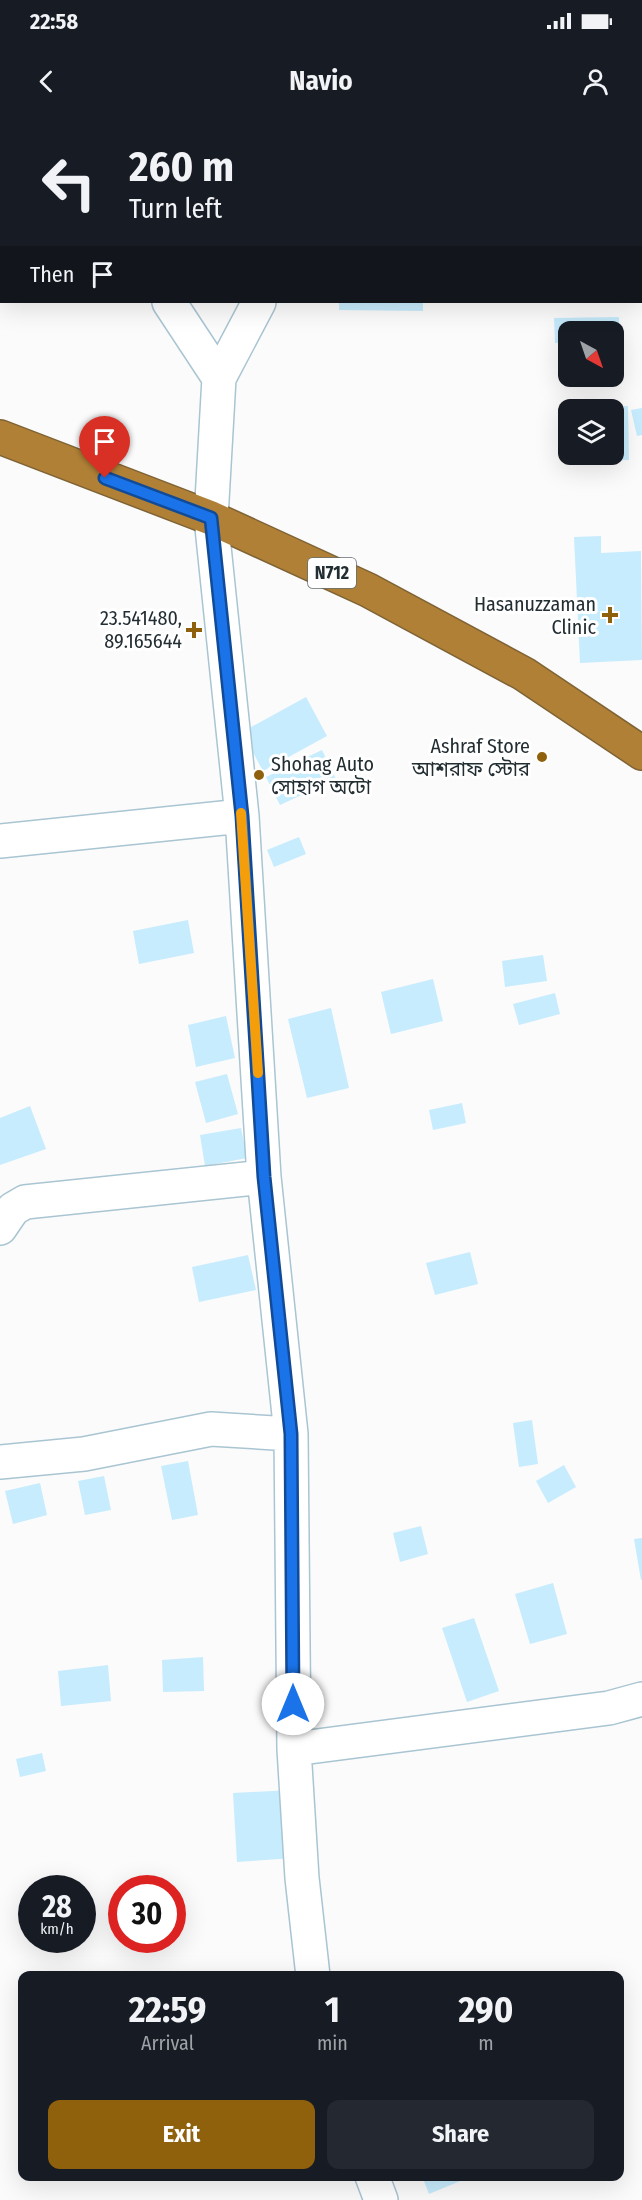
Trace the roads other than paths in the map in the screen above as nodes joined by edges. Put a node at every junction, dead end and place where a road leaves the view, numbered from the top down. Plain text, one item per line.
1 (170, 303) edge
2 (258, 303) edge
3 (219, 378) junction
4 (0, 437) edge
5 (211, 518) junction
6 (642, 753) edge
7 (242, 816) junction
8 (0, 841) edge
9 (264, 1177) junction
10 (0, 1228) edge
11 (291, 1434) junction
12 (0, 1462) edge
13 (642, 1699) edge
14 (294, 1749) junction
15 (311, 1971) edge
16 (374, 2181) edge
17 (381, 2200) edge

1 - 3 street
2 - 3 street
3 - 5 street
4 - 5 highway, N712
5 - 6 highway, N712
5 - 7 street
7 - 8 street
7 - 9 street
9 - 10 street
9 - 11 street
11 - 12 street
11 - 14 street
13 - 14 street
14 - 15 street
16 - 17 street

